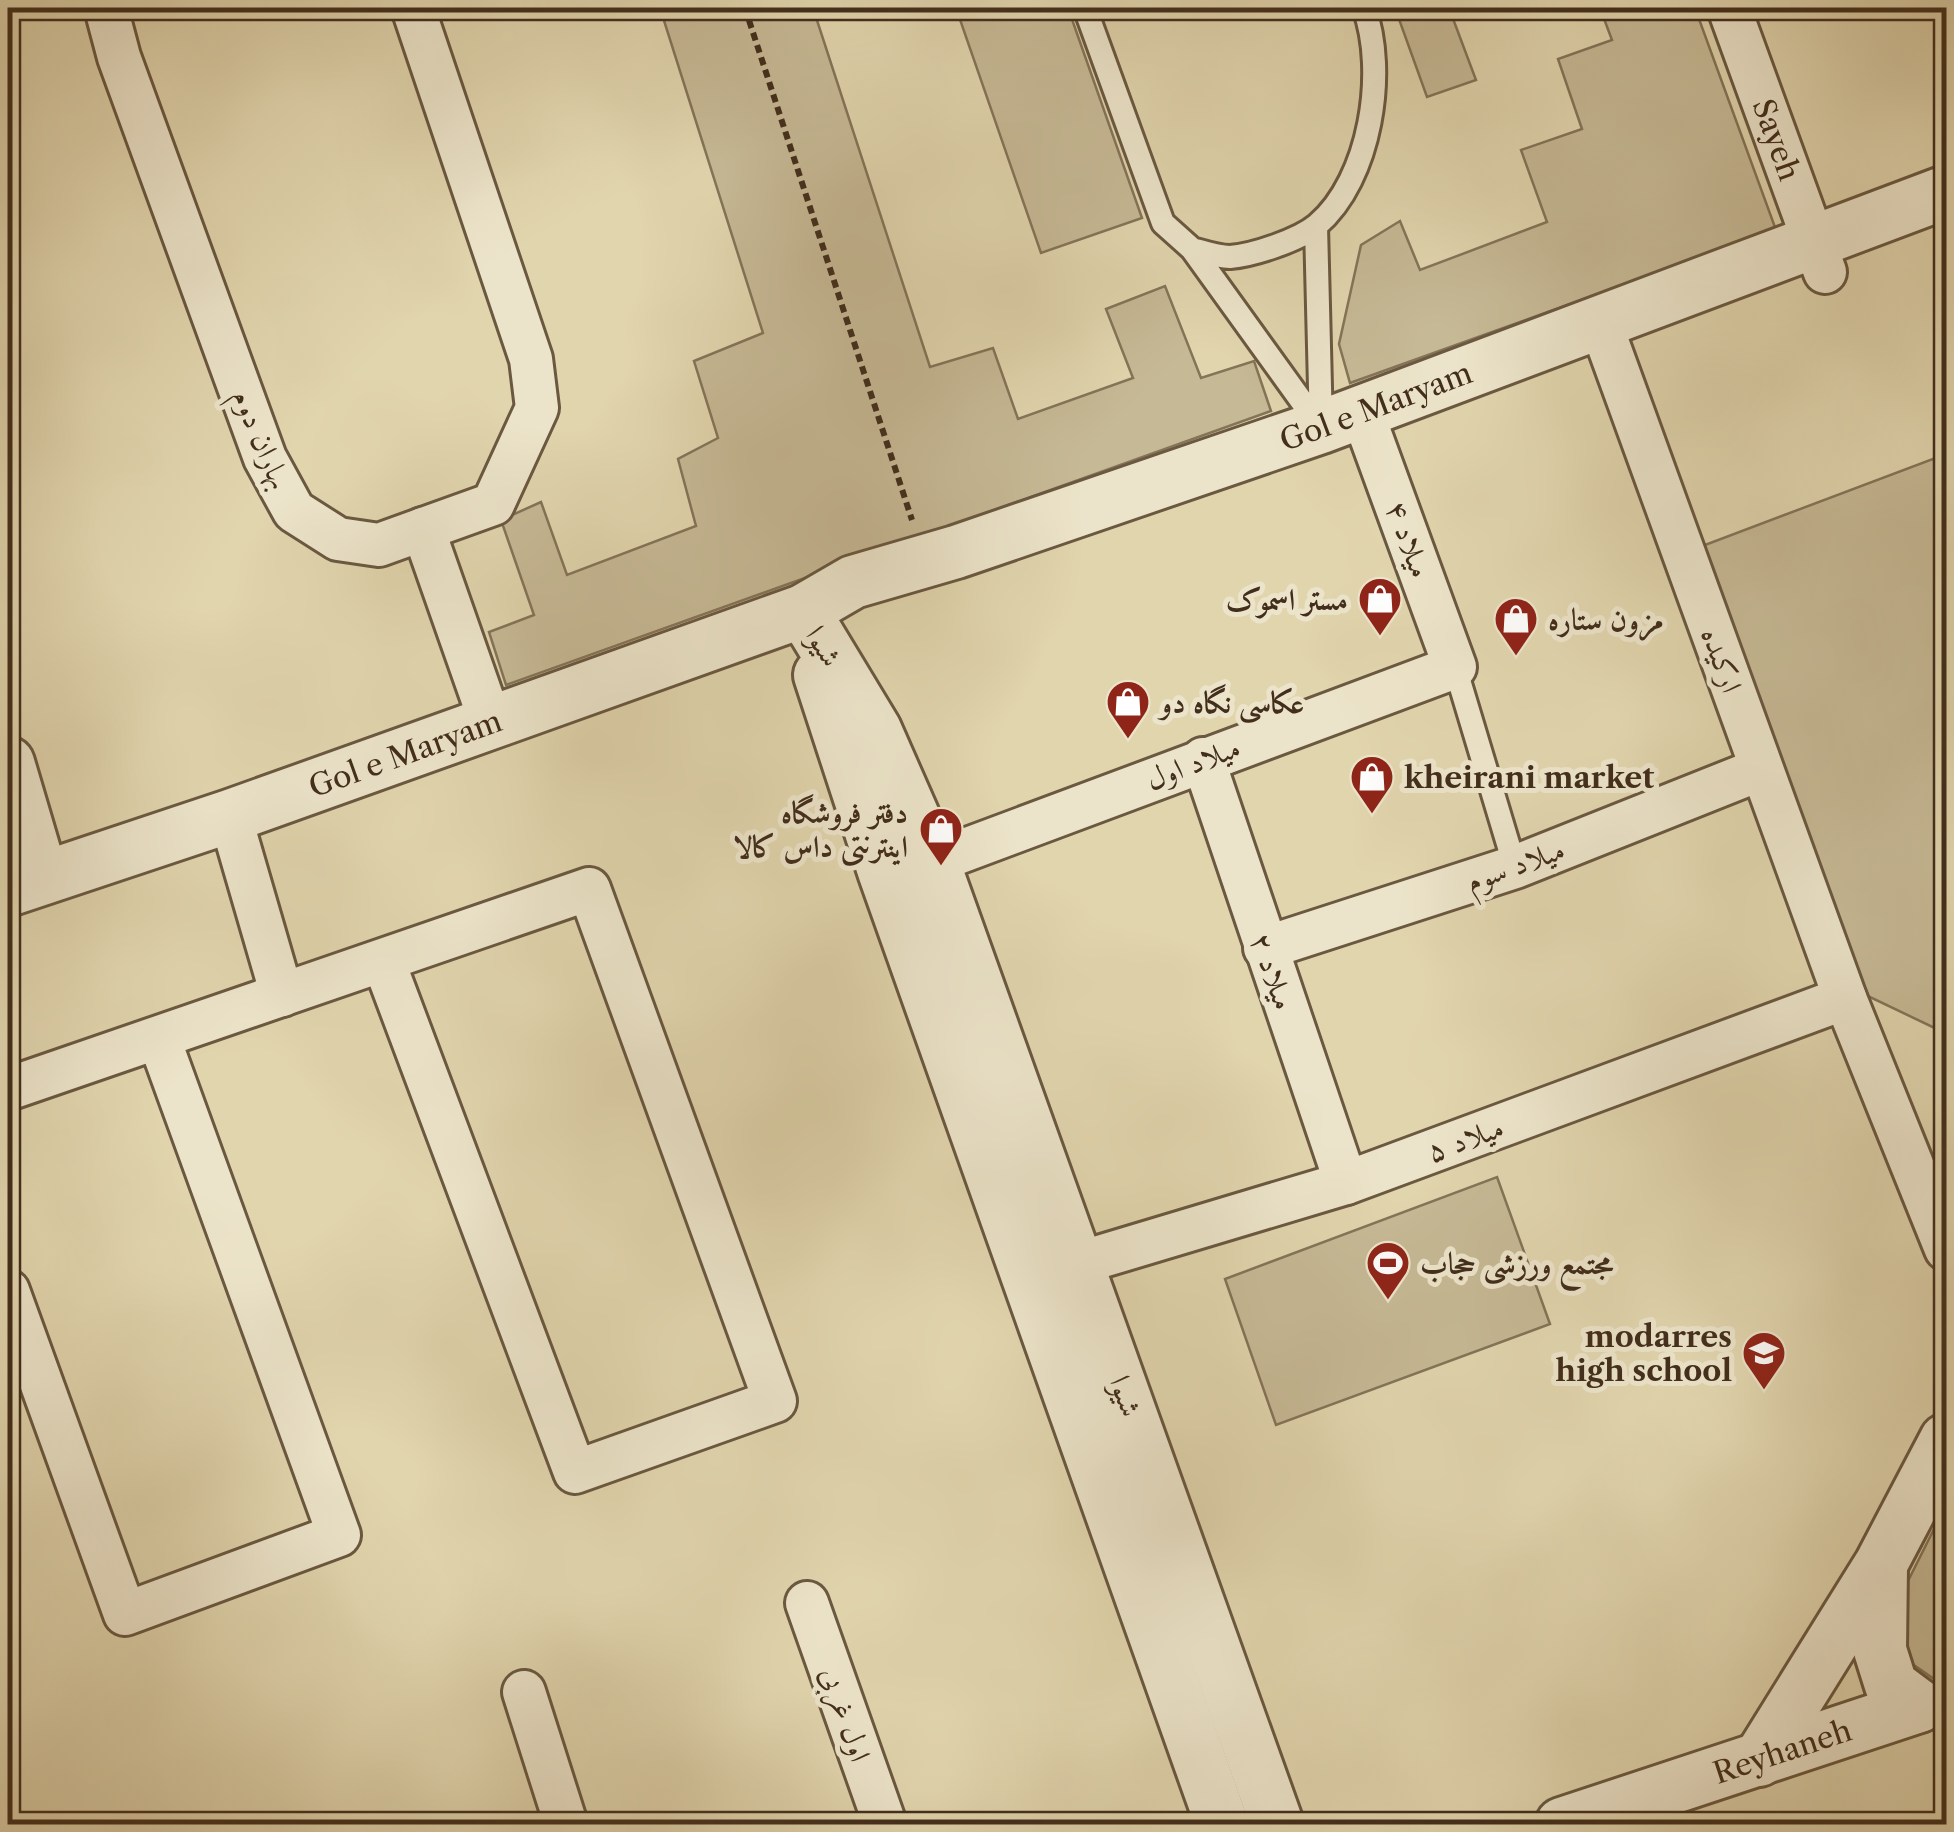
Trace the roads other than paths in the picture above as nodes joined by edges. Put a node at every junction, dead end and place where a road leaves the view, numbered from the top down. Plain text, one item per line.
1 (106, 8) edge
2 (413, 8) edge
3 (1085, 8) edge
4 (1364, 8) edge
5 (1729, 8) edge
6 (1946, 192) edge
7 (1316, 226) junction
8 (1946, 230) edge
9 (1192, 249) junction
10 (1819, 257) junction
11 (1604, 336) junction
12 (1346, 432) junction
13 (423, 530) junction
14 (803, 611) junction
15 (1455, 667) junction
16 (491, 723) junction
17 (1203, 759) junction
18 (8, 764) edge
19 (1761, 768) junction
20 (230, 816) junction
21 (933, 862) junction
22 (1515, 867) junction
23 (25, 884) edge
24 (1265, 948) junction
25 (383, 960) junction
26 (282, 996) junction
27 (1845, 998) junction
28 (159, 1039) junction
29 (8, 1089) edge
30 (1346, 1183) junction
31 (1946, 1249) edge
32 (1079, 1264) junction
33 (8, 1290) edge
34 (1946, 1440) edge
35 (1881, 1564) junction
36 (808, 1603) dead end
37 (1208, 1628) junction
38 (1159, 1643) junction
39 (524, 1692) dead end
40 (1933, 1702) edge
41 (1759, 1760) junction
42 (566, 1824) edge
43 (885, 1824) edge
44 (1222, 1824) edge
45 (1278, 1824) edge
46 (1562, 1824) edge

1 - 13 street, بهاران دوم
2 - 13 street, بهاران دوم
3 - 9 lane
4 - 7 lane
5 - 10 street, Sayeh
6 - 10 street, Gol e Maryam
7 - 9 lane
7 - 12 lane
8 - 10 street, Gol e Maryam
9 - 12 lane
10 - 11 street, Gol e Maryam
11 - 12 street, Gol e Maryam
11 - 19 street, ارکیده
12 - 14 street, Gol e Maryam
12 - 14 street, Gol e Maryam
12 - 15 street, میلاد ۴
13 - 16 street
14 - 16 street, Gol e Maryam
14 - 21 street, شیوا
14 - 38 street, شیوا
15 - 17 street, میلاد اول
15 - 22 lane
16 - 20 street, Gol e Maryam
17 - 21 street, میلاد اول
17 - 24 street, میلاد ۲
18 - 23 street
19 - 22 street, میلاد سوم
19 - 27 street, ارکیده
20 - 23 street, Gol e Maryam
20 - 26 street
21 - 32 street, شیوا
22 - 24 street, میلاد سوم
24 - 30 street, میلاد ۲
25 - 25 street
25 - 26 street
26 - 28 street
27 - 30 street, میلاد ۵
27 - 31 street, ارکیده
28 - 29 street
28 - 33 street
30 - 32 street, میلاد ۵
32 - 37 street, شیوا
34 - 35 street
35 - 40 street
35 - 41 street
36 - 43 street, اول غربی
37 - 38 street
37 - 45 street, شیوا
38 - 44 street, شیوا
39 - 42 street
40 - 41 street, Reyhaneh
41 - 46 street, Reyhaneh

